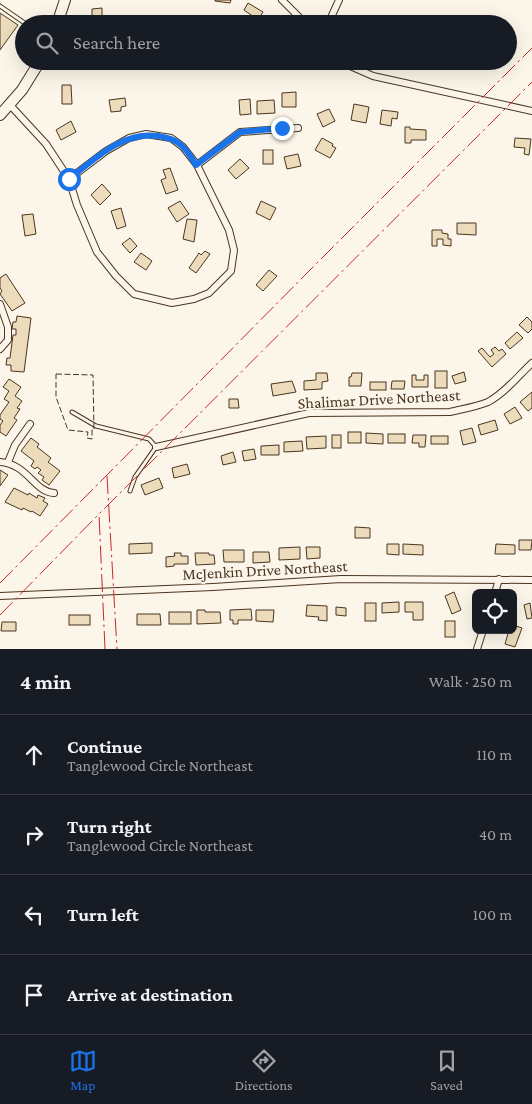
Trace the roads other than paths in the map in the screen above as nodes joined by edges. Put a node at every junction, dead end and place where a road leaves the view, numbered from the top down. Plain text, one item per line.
1 (65, 0) edge
2 (282, 0) edge
3 (339, 0) edge
4 (0, 6) edge
5 (60, 15) edge
6 (297, 15) edge
7 (332, 15) edge
8 (15, 16) edge
9 (34, 70) edge
10 (359, 70) edge
11 (10, 105) junction
12 (532, 111) edge
13 (0, 115) edge
14 (298, 128) dead end
15 (196, 165) junction
16 (69, 179) junction
17 (0, 304) edge
18 (0, 349) edge
19 (532, 363) edge
20 (72, 412) dead end
21 (30, 424) dead end
22 (156, 447) junction
23 (0, 462) edge
24 (8, 462) junction
25 (130, 491) dead end
26 (54, 493) dead end
27 (499, 579) junction
28 (532, 580) edge
29 (496, 589) edge
30 (0, 596) edge
31 (482, 634) edge
32 (477, 649) edge

1 - 5 main road
2 - 6 street
3 - 7 street
4 - 8 lane
9 - 11 main road
10 - 12 street
11 - 13 main road
11 - 16 street
14 - 15 street
15 - 16 street
15 - 16 street
17 - 18 street
19 - 22 street, Shalimar Drive Northeast
20 - 22 lane
21 - 24 street
22 - 25 lane
23 - 24 street
24 - 26 street
27 - 28 street, McJenkin Drive Northeast
27 - 29 street
27 - 30 street, McJenkin Drive Northeast
31 - 32 street

